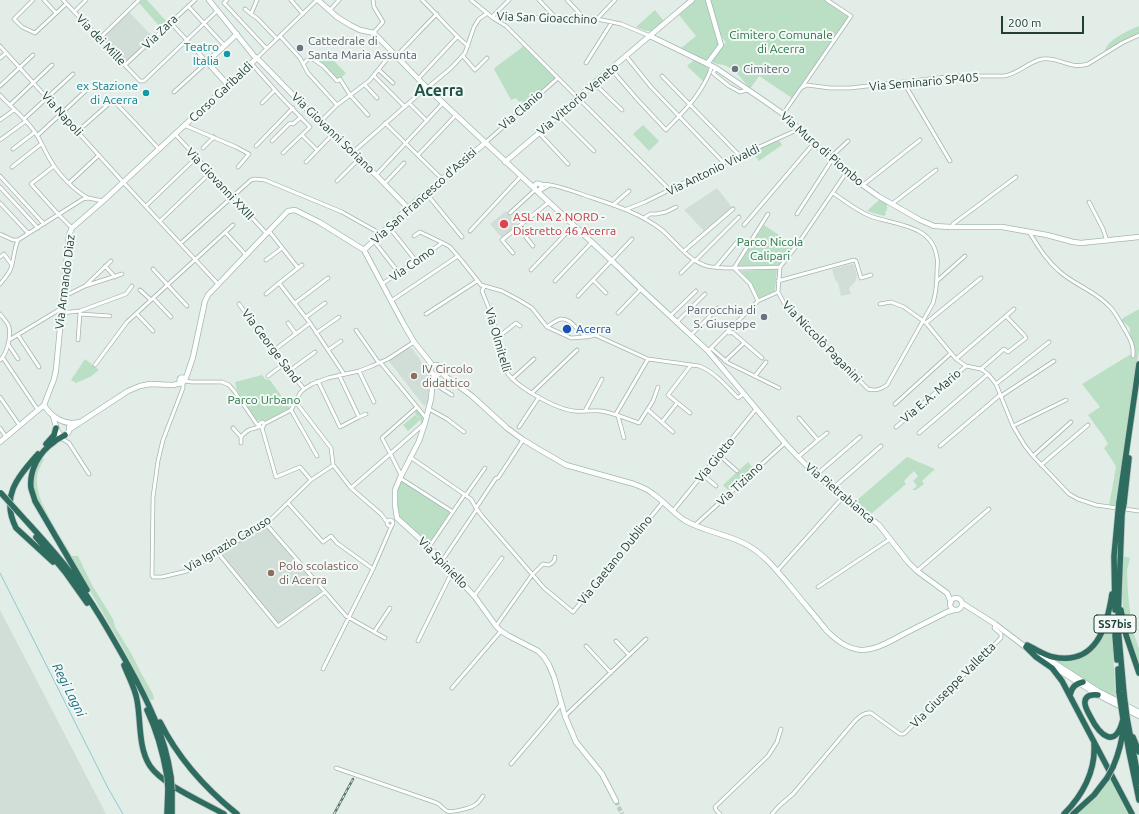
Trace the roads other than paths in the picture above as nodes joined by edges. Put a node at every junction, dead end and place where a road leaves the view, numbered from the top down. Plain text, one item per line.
1 (33, 0) edge
2 (44, 0) edge
3 (63, 0) edge
4 (86, 0) edge
5 (140, 0) edge
6 (195, 0) edge
7 (209, 0) edge
8 (227, 0) edge
9 (257, 0) edge
10 (291, 0) edge
11 (318, 0) edge
12 (339, 0) edge
13 (373, 0) edge
14 (422, 0) edge
15 (471, 0) edge
16 (509, 0) edge
17 (539, 0) edge
18 (567, 0) edge
19 (615, 0) edge
20 (692, 0) edge
21 (708, 0) edge
22 (827, 0) edge
23 (66, 4) junction
24 (188, 6) junction
25 (245, 9) dead end
26 (330, 10) junction
27 (217, 11) junction
28 (74, 12) junction
29 (56, 13) junction
30 (251, 14) junction
31 (303, 14) junction
32 (437, 14) junction
33 (486, 14) junction
34 (555, 17) junction
35 (492, 18) junction
36 (584, 18) junction
37 (597, 19) junction
38 (170, 22) junction
39 (612, 22) junction
40 (204, 23) junction
41 (374, 33) junction
42 (236, 34) junction
43 (1139, 35) edge
44 (650, 36) junction
45 (278, 37) junction
46 (100, 38) junction
47 (458, 38) junction
48 (186, 40) junction
49 (224, 45) junction
50 (0, 46) edge
51 (468, 46) junction
52 (266, 48) junction
53 (6, 53) junction
54 (33, 55) dead end
55 (394, 55) junction
56 (463, 56) junction
57 (626, 56) junction
58 (0, 58) edge
59 (257, 58) junction
60 (487, 58) dead end
61 (207, 62) junction
62 (251, 63) junction
63 (586, 63) dead end
64 (303, 64) junction
65 (52, 65) dead end
66 (125, 65) junction
67 (712, 66) junction
68 (20, 68) junction
69 (611, 69) junction
70 (379, 70) junction
71 (73, 74) dead end
72 (374, 76) junction
73 (662, 76) dead end
74 (558, 78) junction
75 (418, 79) junction
76 (34, 82) junction
77 (393, 83) dead end
78 (594, 83) junction
79 (904, 83) junction
80 (93, 84) dead end
81 (228, 85) junction
82 (365, 85) junction
83 (0, 86) edge
84 (427, 88) junction
85 (801, 88) junction
86 (275, 90) junction
87 (174, 92) dead end
88 (0, 95) edge
89 (350, 95) junction
90 (48, 98) junction
91 (377, 98) dead end
92 (578, 98) junction
93 (262, 103) dead end
94 (409, 103) junction
95 (443, 103) junction
96 (690, 104) junction
97 (10, 105) junction
98 (337, 105) junction
99 (404, 107) junction
100 (293, 108) junction
101 (14, 110) junction
102 (622, 110) dead end
103 (62, 113) junction
104 (783, 114) junction
105 (368, 115) dead end
106 (456, 115) junction
107 (558, 116) junction
108 (679, 116) junction
109 (301, 117) junction
110 (0, 120) edge
111 (25, 120) junction
112 (427, 121) junction
113 (320, 122) junction
114 (385, 123) junction
115 (184, 125) junction
116 (799, 129) junction
117 (78, 131) junction
118 (539, 133) junction
119 (36, 134) junction
120 (175, 134) junction
121 (302, 135) junction
122 (332, 136) junction
123 (214, 137) junction
124 (0, 140) edge
125 (920, 140) dead end
126 (272, 141) dead end
127 (848, 141) dead end
128 (405, 143) junction
129 (485, 143) junction
130 (814, 143) junction
131 (41, 144) junction
132 (256, 146) dead end
133 (203, 148) dead end
134 (13, 149) dead end
135 (159, 149) junction
136 (317, 150) junction
137 (594, 151) dead end
138 (283, 153) dead end
139 (352, 153) junction
140 (99, 155) junction
141 (418, 155) junction
142 (740, 156) junction
143 (196, 158) junction
144 (359, 158) junction
145 (831, 159) junction
146 (950, 161) dead end
147 (306, 162) dead end
148 (505, 162) junction
149 (404, 163) dead end
150 (568, 164) dead end
151 (724, 164) junction
152 (12, 166) dead end
153 (54, 166) junction
154 (238, 167) dead end
155 (936, 170) dead end
156 (210, 173) junction
157 (846, 173) junction
158 (376, 175) junction
159 (0, 176) edge
160 (521, 176) junction
161 (1016, 177) dead end
162 (442, 179) junction
163 (337, 180) dead end
164 (123, 182) junction
165 (69, 183) junction
166 (385, 183) junction
167 (550, 185) junction
168 (863, 185) junction
169 (0, 187) edge
170 (539, 188) junction
171 (629, 190) dead end
172 (670, 190) junction
173 (426, 193) junction
174 (833, 193) junction
175 (232, 197) junction
176 (88, 198) junction
177 (547, 200) junction
178 (103, 201) junction
179 (1089, 202) dead end
180 (0, 203) edge
181 (892, 204) junction
182 (613, 205) junction
183 (146, 206) junction
184 (676, 207) dead end
185 (408, 208) junction
186 (733, 208) dead end
187 (627, 209) junction
188 (510, 213) dead end
189 (768, 214) dead end
190 (797, 214) dead end
191 (59, 215) junction
192 (739, 217) dead end
193 (644, 218) junction
194 (160, 222) junction
195 (44, 224) junction
196 (233, 225) dead end
197 (574, 225) junction
198 (744, 225) dead end
199 (389, 227) junction
200 (518, 227) junction
201 (952, 227) junction
202 (38, 228) junction
203 (72, 228) junction
204 (470, 231) dead end
205 (1028, 231) junction
206 (225, 232) junction
207 (268, 232) junction
208 (28, 233) junction
209 (0, 234) edge
210 (381, 234) junction
211 (414, 236) dead end
212 (462, 237) dead end
213 (1139, 237) edge
214 (632, 239) dead end
215 (18, 240) junction
216 (374, 241) junction
217 (1107, 241) junction
218 (592, 242) junction
219 (737, 242) dead end
220 (181, 243) junction
221 (442, 243) junction
222 (533, 246) dead end
223 (282, 248) junction
224 (364, 250) junction
225 (684, 251) junction
226 (513, 254) dead end
227 (246, 255) junction
228 (458, 256) junction
229 (965, 256) dead end
230 (0, 257) edge
231 (196, 259) junction
232 (266, 260) dead end
233 (611, 260) junction
234 (695, 260) junction
235 (111, 261) dead end
236 (416, 261) junction
237 (12, 265) junction
238 (302, 265) dead end
239 (105, 266) junction
240 (716, 267) junction
241 (780, 267) junction
242 (298, 268) junction
243 (395, 268) dead end
244 (734, 268) junction
245 (153, 269) dead end
246 (531, 270) dead end
247 (681, 273) dead end
248 (122, 274) dead end
249 (871, 275) dead end
250 (115, 277) junction
251 (328, 278) dead end
252 (981, 278) dead end
253 (593, 280) junction
254 (477, 281) junction
255 (555, 281) dead end
256 (778, 281) junction
257 (937, 281) junction
258 (1, 282) edge
259 (279, 283) junction
260 (218, 284) junction
261 (382, 284) junction
262 (168, 285) junction
263 (85, 286) junction
264 (132, 286) dead end
265 (484, 287) junction
266 (140, 290) dead end
267 (641, 290) junction
268 (696, 291) dead end
269 (778, 292) junction
270 (606, 293) dead end
271 (266, 294) dead end
272 (705, 294) dead end
273 (578, 296) dead end
274 (63, 297) junction
275 (152, 299) junction
276 (391, 300) junction
277 (758, 301) junction
278 (295, 303) junction
279 (325, 303) dead end
280 (239, 304) dead end
281 (880, 304) dead end
282 (187, 306) dead end
283 (718, 308) dead end
284 (1014, 309) dead end
285 (62, 311) junction
286 (80, 312) junction
287 (618, 313) dead end
288 (137, 314) junction
289 (426, 314) dead end
290 (1, 316) edge
291 (110, 316) dead end
292 (670, 316) junction
293 (1006, 316) junction
294 (171, 317) dead end
295 (306, 317) junction
296 (339, 317) dead end
297 (677, 322) junction
298 (924, 322) junction
299 (288, 323) dead end
300 (310, 323) junction
301 (520, 326) dead end
302 (547, 327) junction
303 (356, 330) dead end
304 (153, 331) dead end
305 (728, 331) junction
306 (316, 332) junction
307 (296, 334) junction
308 (18, 335) junction
309 (691, 336) junction
310 (587, 337) junction
311 (497, 338) junction
312 (78, 340) dead end
313 (341, 341) dead end
314 (8, 342) junction
315 (414, 342) junction
316 (1049, 342) dead end
317 (744, 343) junction
318 (328, 350) junction
319 (577, 350) dead end
320 (709, 350) junction
321 (273, 351) junction
322 (315, 352) dead end
323 (950, 354) junction
324 (1133, 356) dead end
325 (762, 358) dead end
326 (1, 359) edge
327 (18, 359) dead end
328 (534, 359) dead end
329 (648, 359) junction
330 (956, 359) junction
331 (725, 361) junction
332 (1054, 361) dead end
333 (766, 362) dead end
334 (379, 363) junction
335 (284, 364) junction
336 (1139, 364) edge
337 (95, 365) dead end
338 (691, 365) junction
339 (433, 366) junction
340 (966, 366) junction
341 (40, 367) dead end
342 (981, 369) junction
343 (289, 370) junction
344 (359, 371) junction
345 (441, 371) junction
346 (344, 374) junction
347 (988, 374) junction
348 (339, 375) junction
349 (435, 375) junction
350 (268, 376) dead end
351 (755, 376) junction
352 (512, 379) junction
353 (182, 380) junction
354 (602, 380) dead end
355 (318, 381) junction
356 (433, 384) junction
357 (996, 384) junction
358 (658, 387) dead end
359 (779, 388) dead end
360 (304, 389) junction
361 (1139, 389) edge
362 (532, 392) junction
363 (744, 394) junction
364 (452, 395) dead end
365 (1000, 395) junction
366 (0, 397) edge
367 (539, 397) junction
368 (1066, 400) dead end
369 (295, 401) junction
370 (374, 402) dead end
371 (677, 403) junction
372 (895, 404) dead end
373 (44, 405) junction
374 (418, 407) junction
375 (429, 409) junction
376 (756, 409) junction
377 (38, 410) junction
378 (291, 410) junction
379 (648, 410) junction
380 (585, 411) junction
381 (690, 413) dead end
382 (366, 414) dead end
383 (617, 415) junction
384 (53, 416) junction
385 (359, 417) junction
386 (426, 418) junction
387 (799, 418) dead end
388 (83, 420) junction
389 (65, 422) junction
390 (662, 422) junction
391 (1071, 422) dead end
392 (425, 423) junction
393 (1088, 425) dead end
394 (20, 426) junction
395 (1013, 426) junction
396 (261, 427) junction
397 (519, 427) dead end
398 (896, 427) dead end
399 (0, 428) edge
400 (56, 428) junction
401 (233, 428) dead end
402 (464, 432) dead end
403 (673, 432) dead end
404 (827, 433) dead end
405 (919, 433) dead end
406 (65, 434) junction
407 (241, 437) junction
408 (860, 437) dead end
409 (6, 438) junction
410 (624, 438) dead end
411 (523, 440) junction
412 (818, 440) junction
413 (0, 442) edge
414 (69, 443) junction
415 (241, 443) dead end
416 (785, 443) junction
417 (881, 446) dead end
418 (940, 446) dead end
419 (390, 454) junction
420 (719, 455) junction
421 (317, 456) dead end
422 (1032, 456) junction
423 (410, 457) junction
424 (798, 457) junction
425 (333, 465) junction
426 (1041, 465) junction
427 (485, 468) dead end
428 (737, 471) dead end
429 (89, 474) dead end
430 (703, 475) junction
431 (816, 475) junction
432 (400, 476) junction
433 (311, 480) junction
434 (716, 486) dead end
435 (351, 488) junction
436 (833, 488) junction
437 (0, 494) edge
438 (466, 495) junction
439 (844, 496) junction
440 (663, 502) junction
441 (288, 503) junction
442 (1122, 503) junction
443 (476, 508) junction
444 (988, 509) dead end
445 (673, 511) junction
446 (1139, 511) edge
447 (453, 512) junction
448 (17, 513) junction
449 (396, 518) junction
450 (390, 523) junction
451 (266, 524) junction
452 (695, 525) junction
453 (890, 539) junction
454 (429, 547) junction
455 (218, 553) junction
456 (555, 557) dead end
457 (1117, 557) junction
458 (502, 558) dead end
459 (442, 561) junction
460 (373, 568) junction
461 (777, 571) junction
462 (917, 571) junction
463 (452, 572) junction
464 (532, 575) junction
465 (1114, 576) junction
466 (818, 587) dead end
467 (940, 587) junction
468 (1119, 591) junction
469 (325, 592) junction
470 (474, 596) junction
471 (956, 599) junction
472 (962, 603) junction
473 (950, 604) junction
474 (390, 608) dead end
475 (970, 608) junction
476 (91, 609) junction
477 (956, 610) junction
478 (947, 612) junction
479 (348, 618) junction
480 (995, 624) junction
481 (496, 626) junction
482 (501, 631) junction
483 (374, 632) junction
484 (111, 634) junction
485 (384, 638) dead end
486 (646, 639) dead end
487 (418, 641) dead end
488 (616, 641) dead end
489 (586, 646) dead end
490 (1026, 646) junction
491 (629, 655) junction
492 (323, 669) dead end
493 (611, 673) junction
494 (1139, 673) edge
495 (1081, 682) junction
496 (452, 688) dead end
497 (1122, 693) junction
498 (1070, 694) junction
499 (1098, 695) junction
500 (142, 696) junction
501 (562, 703) junction
502 (152, 712) junction
503 (1138, 715) edge
504 (565, 716) junction
505 (1125, 718) junction
506 (1129, 728) junction
507 (781, 729) dead end
508 (1093, 740) junction
509 (1139, 752) edge
510 (511, 764) dead end
511 (336, 768) dead end
512 (1139, 782) edge
513 (170, 790) junction
514 (483, 796) dead end
515 (1139, 800) edge
516 (616, 801) tunnel mouth
517 (167, 814) edge
518 (172, 814) edge
519 (224, 814) edge
520 (237, 814) edge
521 (720, 814) edge
522 (772, 814) edge
523 (1064, 814) edge
524 (1073, 814) edge
525 (1132, 814) edge

1 - 29 street
2 - 29 street
3 - 23 street, Via dei Mille
4 - 28 street
5 - 46 street
6 - 24 street, Via Zara
7 - 27 street, Via Giovanni Soriano
8 - 52 street
9 - 30 street
10 - 31 street
11 - 26 street
11 - 31 street
12 - 26 street
13 - 41 street
14 - 32 street
15 - 33 street, Via San Gioacchino
16 - 35 street
17 - 34 street
18 - 36 street
19 - 37 street
20 - 44 street, Via Vittorio Veneto
21 - 67 street
22 - 85 street
23 - 28 street, Via dei Mille
23 - 29 street
24 - 38 street, Via Zara
24 - 40 street
25 - 30 street
26 - 41 street
27 - 40 street
27 - 42 street, Via Giovanni Soriano
28 - 46 street, Via dei Mille
30 - 45 street
31 - 45 street
32 - 47 street
32 - 55 street
33 - 35 street, Via San Gioacchino
33 - 51 street
34 - 35 street, Via San Gioacchino
34 - 36 street, Via San Gioacchino
35 - 74 street
36 - 37 street, Via San Gioacchino
37 - 39 street, Via San Gioacchino
38 - 48 street
38 - 66 street, Via Zara
39 - 44 street, Via San Gioacchino
39 - 63 street
40 - 48 street
40 - 49 street
41 - 55 street
42 - 49 street
42 - 59 street, Via Giovanni Soriano
43 - 79 street, Via Seminario SP405
44 - 57 street, Via Vittorio Veneto
44 - 67 street, Via Muro di Piombo
45 - 52 street
45 - 64 street
46 - 66 street, Via dei Mille
47 - 51 street
47 - 75 street
48 - 61 street
48 - 66 street, Via dei Mille
49 - 61 street
50 - 53 street, Via Napoli
51 - 56 street
52 - 59 street
53 - 58 street
53 - 68 street, Via Napoli
54 - 68 street
55 - 70 street
55 - 75 street
56 - 60 street
56 - 84 street
57 - 69 street, Via Vittorio Veneto
57 - 108 street
59 - 62 street, Corso Garibaldi
59 - 113 street, Via Giovanni Soriano
61 - 81 street
61 - 87 street
62 - 81 street, Corso Garibaldi
62 - 86 street
64 - 89 street
64 - 98 street
65 - 76 street
67 - 96 street
67 - 104 street, Via Muro di Piombo
68 - 76 street, Via Napoli
68 - 83 street
69 - 78 street, Via Vittorio Veneto
69 - 108 street
70 - 72 street
70 - 77 street
71 - 90 street
72 - 82 street
72 - 99 street
73 - 96 street
74 - 92 street
74 - 129 street, Via Clanio
75 - 84 street
76 - 90 street, Via Napoli
76 - 97 street
78 - 92 street, Via Vittorio Veneto
78 - 102 street
79 - 85 street, Via Seminario SP405
79 - 146 street
80 - 103 street
81 - 115 street, Corso Garibaldi
82 - 89 street
82 - 91 street
84 - 94 street
84 - 95 street
85 - 104 street
86 - 93 street
86 - 100 street
88 - 97 street
89 - 98 street
89 - 105 street
90 - 103 street, Via Napoli
90 - 111 street
92 - 107 street, Via Vittorio Veneto
92 - 172 street
94 - 99 street
94 - 112 street
95 - 106 street
95 - 112 street
96 - 108 street
96 - 142 street
97 - 101 street
98 - 113 street
99 - 114 street
100 - 109 street
100 - 132 street
101 - 110 street
101 - 111 street
103 - 117 street, Via Napoli
103 - 119 street
104 - 116 street, Via Muro di Piombo
106 - 129 street
106 - 141 street
107 - 118 street, Via Vittorio Veneto
107 - 137 street
108 - 151 street
109 - 121 street
109 - 126 street
111 - 119 street
111 - 124 street
112 - 128 street
113 - 122 street, Via Giovanni Soriano
114 - 128 street
114 - 139 street
115 - 120 street, Via Armando Diaz
115 - 123 street
116 - 130 street, Via Muro di Piombo
116 - 142 street, Via Antonio Vivaldi
117 - 135 street
117 - 140 street, Via Napoli
118 - 148 street, Via Vittorio Veneto
118 - 150 street
119 - 131 street
119 - 134 street
120 - 135 street, Via Armando Diaz
120 - 143 street, Via Giovanni XXIII
121 - 136 street
121 - 138 street
122 - 136 street
122 - 139 street, Via Giovanni Soriano
123 - 133 street
123 - 154 street
125 - 168 street
127 - 145 street
128 - 141 street
128 - 158 street
129 - 148 street
129 - 162 street, Via San Francesco d'Assisi
130 - 145 street, Via Muro di Piombo
130 - 198 street
131 - 152 street
131 - 153 street
135 - 164 street, Via Armando Diaz
136 - 147 street
139 - 144 street, Via Giovanni Soriano
140 - 164 street, Via Napoli
140 - 165 street
141 - 162 street
142 - 151 street, Via Antonio Vivaldi
143 - 156 street, Via Giovanni XXIII
143 - 183 street
144 - 158 street, Via Giovanni Soriano
144 - 163 street
145 - 157 street, Via Muro di Piombo
145 - 190 street
148 - 160 street
149 - 166 street
151 - 172 street, Via Antonio Vivaldi
153 - 165 street
153 - 191 street
155 - 181 street
156 - 175 street, Via Giovanni XXIII
156 - 194 street
157 - 168 street, Via Muro di Piombo
157 - 174 street
158 - 166 street, Via Giovanni Soriano
159 - 195 street
160 - 170 street
160 - 204 street
161 - 201 street
162 - 173 street, Via San Francesco d'Assisi
164 - 178 street, Via Armando Diaz
164 - 183 street, Via Napoli
165 - 176 street
166 - 185 street, Via Giovanni Soriano
167 - 170 street
167 - 170 street
167 - 182 street
168 - 181 street, Via Muro di Piombo
169 - 202 street
170 - 177 street
170 - 188 street
171 - 182 street
172 - 187 street, Via Antonio Vivaldi
173 - 185 street, Via San Francesco d'Assisi
173 - 212 street
174 - 241 street
174 - 257 street
175 - 207 street, Via Giovanni XXIII
175 - 210 street
175 - 220 street
176 - 178 street
176 - 191 street
177 - 197 street, Via Pietrabianca
177 - 200 street
178 - 203 street, Via Armando Diaz
179 - 217 street
180 - 208 street
181 - 201 street, Via Muro di Piombo
182 - 187 street
183 - 194 street, Via Napoli
184 - 193 street
185 - 199 street, Via San Francesco d'Assisi
186 - 225 street
187 - 193 street
189 - 244 street
191 - 195 street
191 - 203 street
192 - 234 street
193 - 225 street
194 - 220 street, Via Napoli
195 - 202 street
196 - 206 street
197 - 218 street, Via Pietrabianca
197 - 246 street
199 - 210 street, Via San Francesco d'Assisi
199 - 236 street
200 - 222 street
200 - 226 street
201 - 205 street, Via Muro di Piombo
202 - 208 street
203 - 274 street, Via Armando Diaz
205 - 217 street, Via Muro di Piombo
205 - 324 street
206 - 227 street
206 - 231 street
207 - 223 street, Via Giovanni XXIII
207 - 224 street
207 - 227 street
208 - 215 street
209 - 215 street
210 - 216 street, Via San Francesco d'Assisi
211 - 221 street
213 - 217 street, Via Muro di Piombo
214 - 233 street
215 - 237 street
216 - 224 street, Via San Francesco d'Assisi
216 - 243 street
218 - 233 street, Via Pietrabianca
218 - 255 street
219 - 240 street
220 - 231 street, Via Napoli
221 - 228 street
221 - 236 street, Via Como
223 - 232 street
223 - 242 street, Via Giovanni XXIII
224 - 261 street
225 - 234 street
227 - 260 street
228 - 254 street
228 - 276 street
229 - 257 street
230 - 237 street
231 - 260 street, Via Napoli
231 - 262 street
233 - 253 street
233 - 267 street, Via Pietrabianca
234 - 240 street
234 - 247 street
235 - 239 street
236 - 261 street, Via Como
237 - 258 street
238 - 242 street
239 - 250 street
239 - 263 street
240 - 244 street
241 - 244 street
241 - 256 street
242 - 259 street
244 - 277 street
245 - 262 street
248 - 250 street
249 - 256 street
250 - 263 street
251 - 278 street
252 - 298 street
253 - 270 street
253 - 273 street
254 - 265 street
254 - 289 street
256 - 269 street
257 - 298 street
259 - 271 street
259 - 278 street
260 - 353 street
261 - 276 street
262 - 275 street
262 - 282 street
263 - 274 street
264 - 286 street
265 - 302 street
265 - 311 street, Via Olmitelli
266 - 275 street
267 - 287 street
267 - 292 street, Via Pietrabianca
268 - 292 street
269 - 277 street, Via Niccolò Paganini
269 - 298 street, Via Niccolò Paganini
272 - 297 street
274 - 285 street, Via Armando Diaz
275 - 288 street
275 - 294 street
276 - 315 street
277 - 305 street, Via Niccolò Paganini
278 - 295 street
279 - 295 street
280 - 321 street, Via George Sand
281 - 298 street
283 - 309 street
284 - 293 street
285 - 286 street
285 - 308 street
285 - 373 street, Via Armando Diaz
286 - 291 street
286 - 312 street
288 - 304 street
288 - 337 street
290 - 314 street
292 - 297 street, Via Pietrabianca
293 - 330 street
293 - 342 street
295 - 300 street
296 - 306 street
297 - 309 street, Via Pietrabianca
298 - 323 street
299 - 307 street
300 - 306 street
300 - 307 street
301 - 311 street
302 - 310 street
302 - 310 street
303 - 334 street
305 - 317 street
305 - 320 street, Via Niccolò Paganini
306 - 318 street
307 - 321 street
308 - 314 street
308 - 341 street
309 - 320 street, Via Pietrabianca
310 - 329 street
311 - 352 street, Via Olmitelli
313 - 318 street
314 - 326 street
314 - 327 street
315 - 334 street, Via George Sand
315 - 339 street
316 - 357 street
317 - 325 street
317 - 331 street
318 - 346 street
319 - 362 street
320 - 331 street
320 - 363 street, Via Pietrabianca
321 - 335 street, Via George Sand
322 - 343 street
323 - 330 street
323 - 372 street
326 - 377 street
328 - 352 street
329 - 338 street
329 - 383 street
330 - 340 street
331 - 351 street
332 - 365 street
333 - 351 street
334 - 344 street, Via George Sand
334 - 374 street
335 - 343 street, Via George Sand
335 - 350 street
336 - 442 highway, SS7bis
338 - 363 street
338 - 371 street
339 - 345 street
339 - 349 street
340 - 342 street
340 - 398 street, Via E.A. Mario
342 - 347 street
343 - 360 street, Via George Sand
344 - 346 street, Via George Sand
344 - 370 street
345 - 349 street
345 - 411 street
346 - 348 street, Via George Sand
347 - 357 street
347 - 405 street
348 - 355 street, Via George Sand
348 - 385 street
349 - 356 street
351 - 359 street
352 - 362 street, Via Olmitelli
353 - 388 street
353 - 396 street
353 - 455 street, Via Ignazio Caruso
354 - 380 street
355 - 360 street, Via George Sand
355 - 385 street
356 - 364 street
356 - 375 street
357 - 365 street
358 - 379 street, Via Olmitelli
360 - 369 street, Via George Sand
361 - 442 highway, SS7bis
362 - 367 street, Via Olmitelli
363 - 376 street, Via Pietrabianca
365 - 395 street
365 - 418 street
366 - 394 street
367 - 380 street, Via Olmitelli
367 - 397 street
368 - 395 street
369 - 378 street, Via George Sand
369 - 425 street
371 - 381 street
371 - 390 street
373 - 377 street, Via Armando Diaz
373 - 384 street
374 - 386 street
374 - 419 street
375 - 386 street
375 - 402 street
376 - 416 street, Via Pietrabianca
376 - 420 street, Via Giotto
377 - 394 street, Via Armando Diaz
378 - 396 street
378 - 421 street
379 - 383 street, Via Olmitelli
379 - 390 street
380 - 383 street, Via Olmitelli
382 - 385 street
383 - 410 street
384 - 389 street
384 - 400 street
386 - 392 street
387 - 412 street
388 - 389 street
388 - 406 street
389 - 400 street
389 - 406 street
390 - 403 street
391 - 422 street
392 - 419 street
392 - 423 street
393 - 426 street
394 - 409 street, Via Armando Diaz
395 - 422 street
396 - 407 street
396 - 433 street
399 - 409 street
400 - 406 street
400 - 476 highway
401 - 407 street
404 - 412 street
406 - 414 street
406 - 414 street
406 - 484 highway
407 - 415 street
408 - 431 street
409 - 413 street, Via Armando Diaz
411 - 440 street
411 - 443 street
412 - 424 street
414 - 429 street
416 - 424 street, Via Pietrabianca
416 - 452 street, Via Tiziano
417 - 436 street
419 - 432 street
419 - 435 street
420 - 428 street
420 - 430 street, Via Giotto
422 - 426 street
423 - 432 street
423 - 438 street, Via Gaetano Dublino
424 - 431 street, Via Pietrabianca
425 - 433 street, Via Ignazio Caruso
425 - 435 street
426 - 446 street
427 - 438 street
430 - 434 street
430 - 445 street, Via Giotto
431 - 436 street, Via Pietrabianca
432 - 447 street
432 - 449 street
433 - 441 street, Via Ignazio Caruso
435 - 450 street
436 - 439 street, Via Pietrabianca
437 - 448 highway, bridge
438 - 443 street, Via Gaetano Dublino
438 - 447 street
439 - 453 street, Via Pietrabianca
439 - 461 street
440 - 445 street
440 - 464 street, Via Gaetano Dublino
441 - 451 street, Via Ignazio Caruso
441 - 460 street
442 - 457 highway, SS7bis, bridge
443 - 459 street
443 - 464 street, Via Gaetano Dublino
444 - 462 street
445 - 452 street
447 - 454 street
448 - 476 highway
448 - 484 highway
449 - 450 street
449 - 454 street, Via Spiniello
450 - 460 street
451 - 455 street, Via Ignazio Caruso
451 - 469 street
452 - 461 street
453 - 462 street, Via Pietrabianca
453 - 466 street
454 - 459 street, Via Spiniello
455 - 469 street
456 - 464 street
457 - 465 highway, SS7bis
457 - 468 highway, SS7bis
458 - 470 street
459 - 463 street, Via Spiniello
460 - 479 street
461 - 478 street
462 - 467 street, Via Pietrabianca
463 - 470 street, Via Spiniello
463 - 487 street
464 - 481 street
465 - 490 highway
465 - 497 highway, SS7bis
467 - 471 street, Via Pietrabianca
467 - 473 street, Via Pietrabianca
468 - 494 highway
468 - 497 highway, SS7bis
469 - 479 street
470 - 481 street, Via Spiniello
471 - 472 street, Via Pietrabianca
471 - 473 street
472 - 475 street, Via Pietrabianca
472 - 477 street
473 - 477 street, Via Pietrabianca
473 - 478 street
474 - 483 street
475 - 477 street
475 - 480 street, Via Pietrabianca
476 - 500 highway
477 - 478 street
479 - 483 street
479 - 492 street
480 - 490 street, Via Pietrabianca
480 - 522 street, Via Giuseppe Valletta
481 - 482 street, Via Spiniello
482 - 496 street
482 - 501 street, Via Spiniello
483 - 485 street
484 - 500 highway
486 - 491 street
488 - 491 street
489 - 493 street
490 - 495 street, Via Pietrabianca
490 - 498 highway
491 - 493 street
493 - 504 street
495 - 498 highway
495 - 499 street, Via Pietrabianca
495 - 503 street, Via Pietrabianca
497 - 505 highway, SS7bis, bridge
498 - 508 highway
499 - 503 street, Via Pietrabianca
499 - 505 highway
500 - 502 highway
500 - 519 highway
501 - 504 street, Via Spiniello
501 - 510 street
502 - 513 highway, bridge
502 - 520 highway
504 - 516 street, Via Spiniello
505 - 506 highway, SS7bis
505 - 515 highway, SS7bis
505 - 524 highway, bridge
506 - 509 highway
506 - 512 highway, SS7bis
507 - 521 street
508 - 523 highway
508 - 525 highway
511 - 514 street
513 - 517 highway
513 - 518 highway

